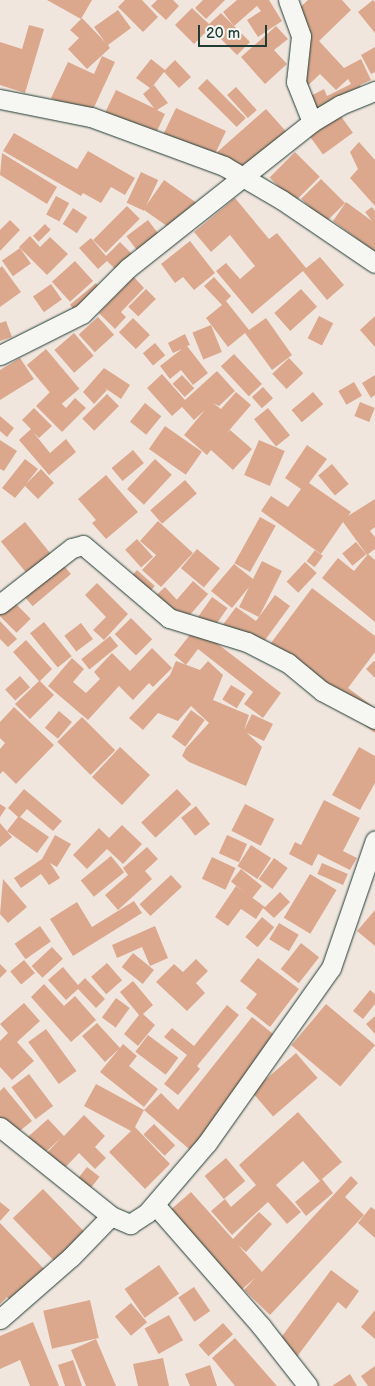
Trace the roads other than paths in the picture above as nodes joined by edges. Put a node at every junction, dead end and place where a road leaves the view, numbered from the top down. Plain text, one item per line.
1 (288, 0) edge
2 (375, 92) edge
3 (0, 99) edge
4 (312, 122) junction
5 (244, 178) junction
6 (375, 263) edge
7 (0, 355) edge
8 (0, 604) edge
9 (375, 719) edge
10 (375, 840) edge
11 (0, 1128) edge
12 (155, 1205) junction
13 (110, 1216) junction
14 (0, 1319) edge
15 (308, 1386) edge

1 - 4 street
2 - 4 street
3 - 5 street
4 - 5 street
5 - 6 street
5 - 7 street
8 - 9 street
10 - 12 street
11 - 13 street
12 - 13 street
12 - 15 street
13 - 14 street

